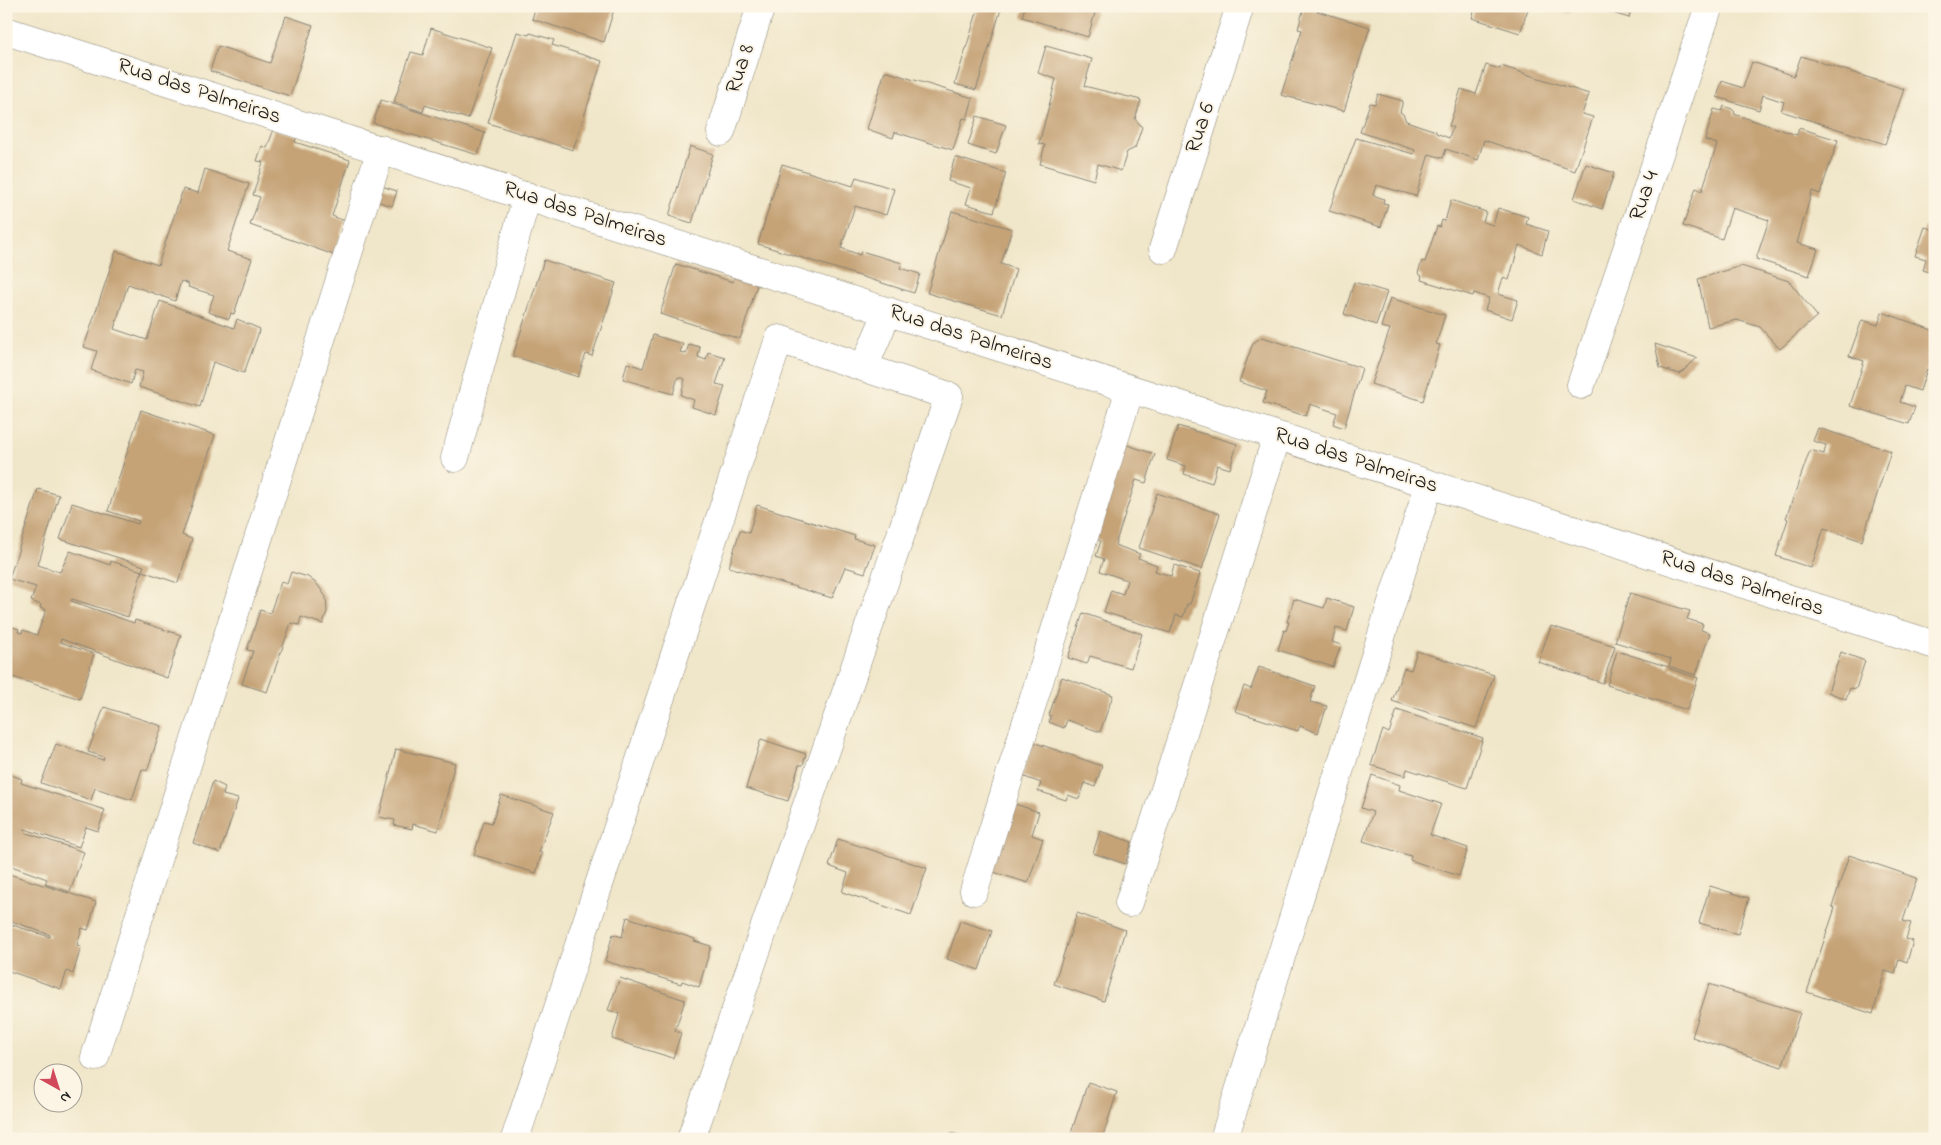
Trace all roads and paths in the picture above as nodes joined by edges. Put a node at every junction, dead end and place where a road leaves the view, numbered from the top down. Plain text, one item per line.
1 (761, 6) edge
2 (1240, 6) edge
3 (1709, 6) edge
4 (6, 31) edge
5 (721, 132) dead end
6 (381, 150) junction
7 (527, 196) junction
8 (1163, 249) dead end
9 (888, 311) junction
10 (864, 367) junction
11 (1581, 385) dead end
12 (1130, 388) junction
13 (1277, 436) junction
14 (455, 458) dead end
15 (1429, 484) junction
16 (1935, 645) edge
17 (974, 891) dead end
18 (1129, 903) dead end
19 (95, 1056) dead end
20 (515, 1139) edge
21 (692, 1139) edge
22 (1224, 1139) edge

1 - 5 street, Rua 8
2 - 8 street, Rua 6
3 - 11 street, Rua 4
4 - 6 street, Rua das Palmeiras
6 - 7 street, Rua das Palmeiras
6 - 19 street
7 - 9 street, Rua das Palmeiras
7 - 14 street
9 - 10 street
9 - 12 street, Rua das Palmeiras
10 - 20 street
10 - 21 street
12 - 13 street, Rua das Palmeiras
12 - 17 street
13 - 15 street, Rua das Palmeiras
13 - 18 street
15 - 16 street, Rua das Palmeiras
15 - 22 street

